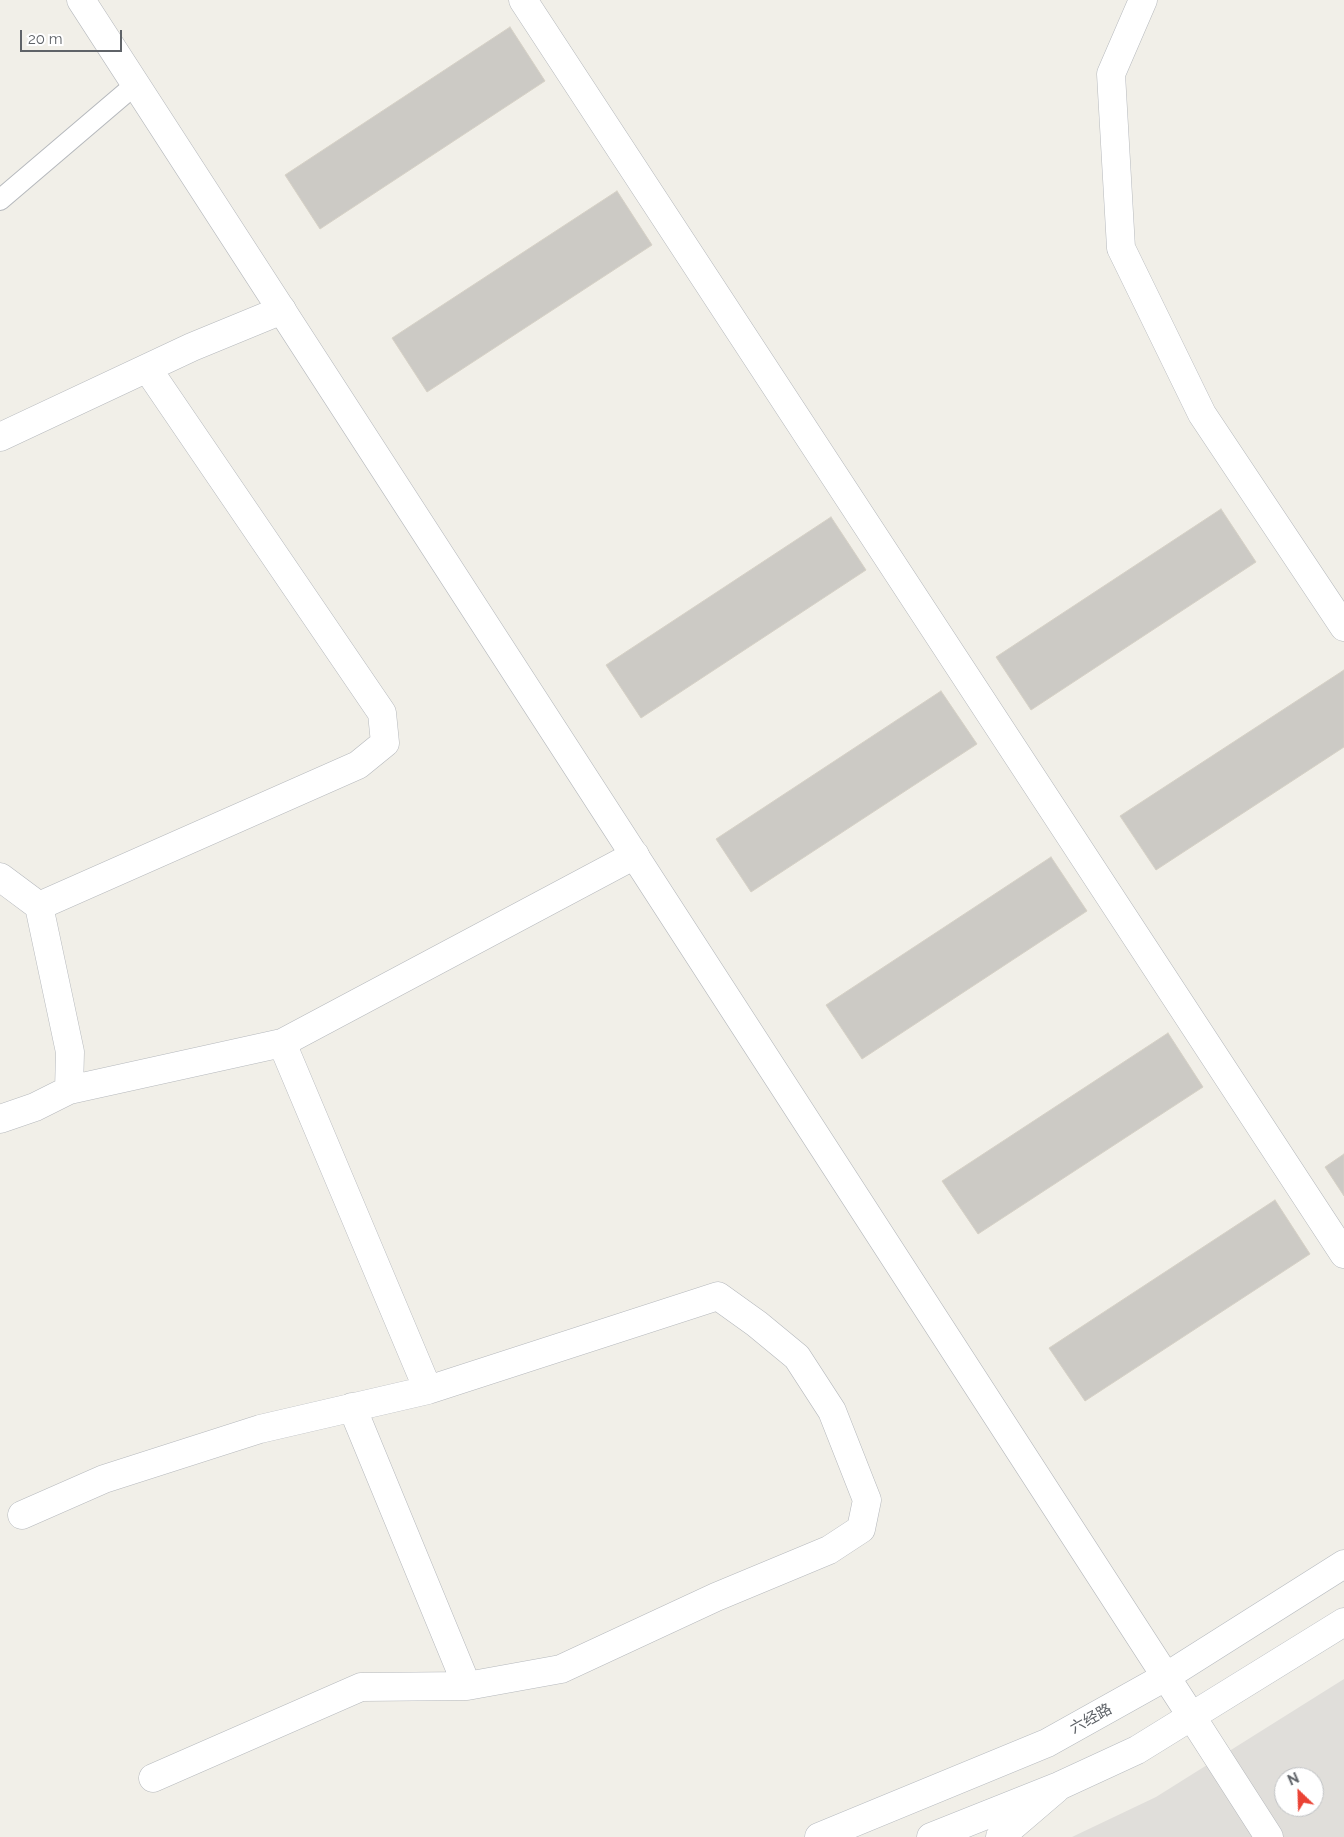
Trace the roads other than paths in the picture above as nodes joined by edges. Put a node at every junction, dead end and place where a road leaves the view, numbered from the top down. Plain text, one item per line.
1 (82, 0) edge
2 (523, 0) edge
3 (1143, 0) edge
4 (136, 84) junction
5 (0, 200) edge
6 (282, 310) junction
7 (147, 368) junction
8 (0, 437) edge
9 (1344, 627) edge
10 (635, 855) junction
11 (0, 877) edge
12 (39, 906) junction
13 (282, 1043) junction
14 (69, 1090) junction
15 (0, 1119) edge
16 (1344, 1254) edge
17 (428, 1390) junction
18 (352, 1408) junction
19 (22, 1515) dead end
20 (1344, 1564) edge
21 (1344, 1622) edge
22 (1167, 1676) junction
23 (467, 1686) junction
24 (1192, 1717) junction
25 (153, 1778) dead end
26 (1059, 1786) junction
27 (819, 1837) edge
28 (931, 1837) edge
29 (1000, 1837) edge
30 (1269, 1837) edge

1 - 4 street
2 - 16 street
3 - 9 street
4 - 5 lane
4 - 6 street
6 - 7 street
6 - 10 street
7 - 8 street
7 - 12 street
10 - 13 street
10 - 22 street
11 - 12 street
12 - 14 street
13 - 14 street
13 - 17 street
14 - 15 street
17 - 18 street
17 - 23 street
18 - 19 street
18 - 23 street
20 - 22 street, 六经路
21 - 24 street
22 - 24 street
22 - 27 street, 六经路
23 - 25 street
24 - 26 street
24 - 30 street
26 - 28 street
26 - 29 street

